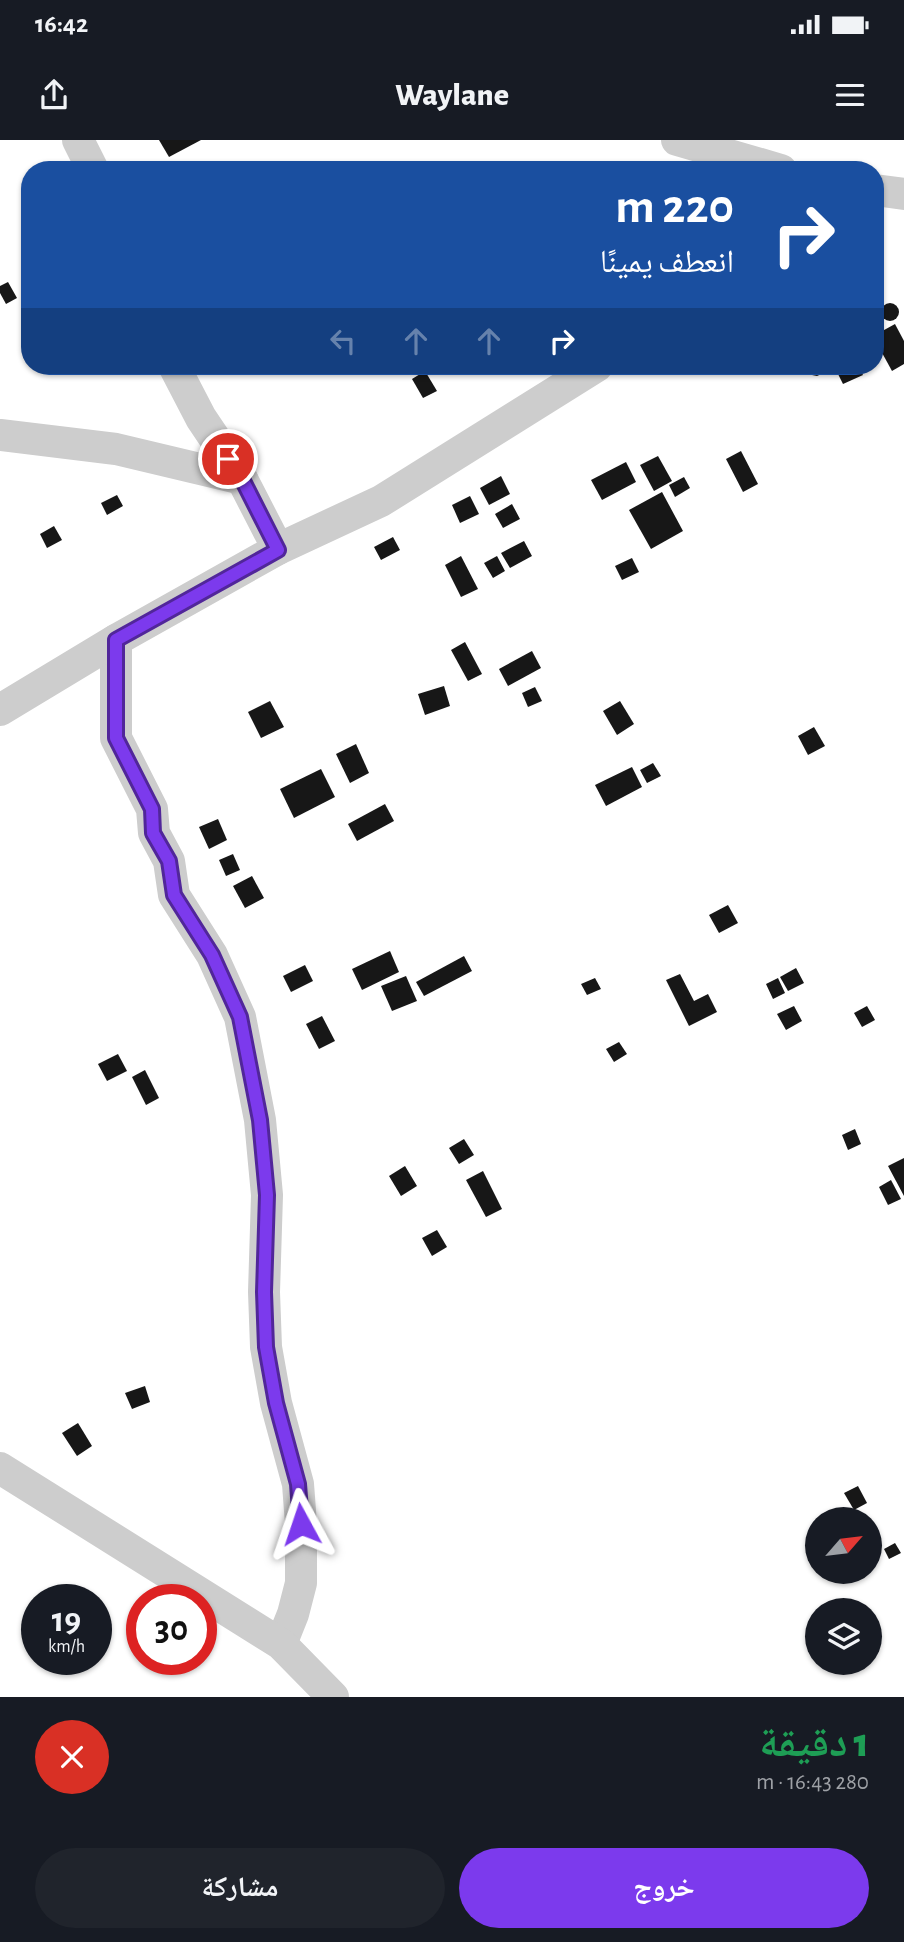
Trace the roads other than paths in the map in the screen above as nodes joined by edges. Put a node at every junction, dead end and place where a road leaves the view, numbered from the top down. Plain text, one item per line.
1 (78, 140) edge
2 (677, 140) edge
3 (88, 161) edge
4 (750, 161) edge
5 (179, 375) edge
6 (583, 375) edge
7 (0, 435) edge
8 (242, 479) junction
9 (278, 550) junction
10 (116, 640) junction
11 (0, 710) edge
12 (0, 1468) edge
13 (281, 1644) junction
14 (333, 1697) edge

1 - 3 street
2 - 4 street
5 - 8 street
6 - 9 street
7 - 8 street
8 - 9 street
9 - 10 street
10 - 11 street
10 - 13 street
12 - 13 street
13 - 14 street

